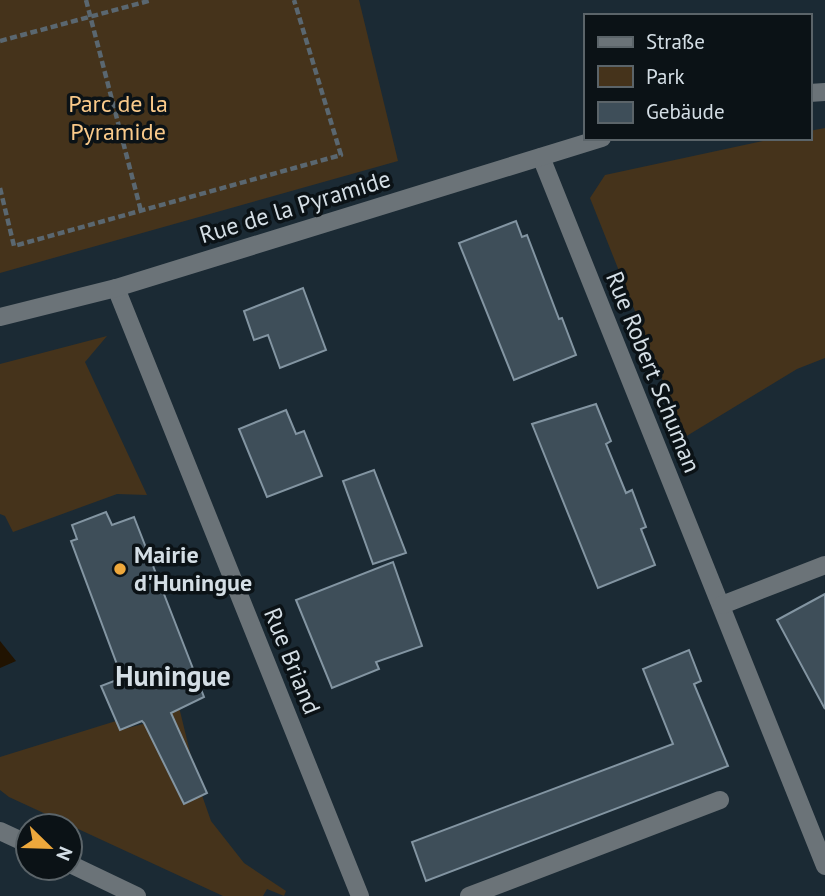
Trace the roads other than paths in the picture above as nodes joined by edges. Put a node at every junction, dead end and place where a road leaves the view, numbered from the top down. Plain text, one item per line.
1 (596, 140) edge
2 (541, 157) junction
3 (116, 288) junction
4 (0, 317) edge
5 (825, 565) edge
6 (722, 606) junction
7 (720, 800) dead end
8 (825, 866) edge
9 (84, 871) edge
10 (137, 896) edge
11 (360, 896) edge
12 (469, 896) edge

1 - 2 street, Rue de la Pyramide
2 - 3 street, Rue de la Pyramide
2 - 6 street, Rue Robert Schuman
3 - 4 street, Rue de la Pyramide
3 - 11 street, Rue Briand
5 - 6 street
6 - 8 street, Rue Robert Schuman
7 - 12 street
9 - 10 street

